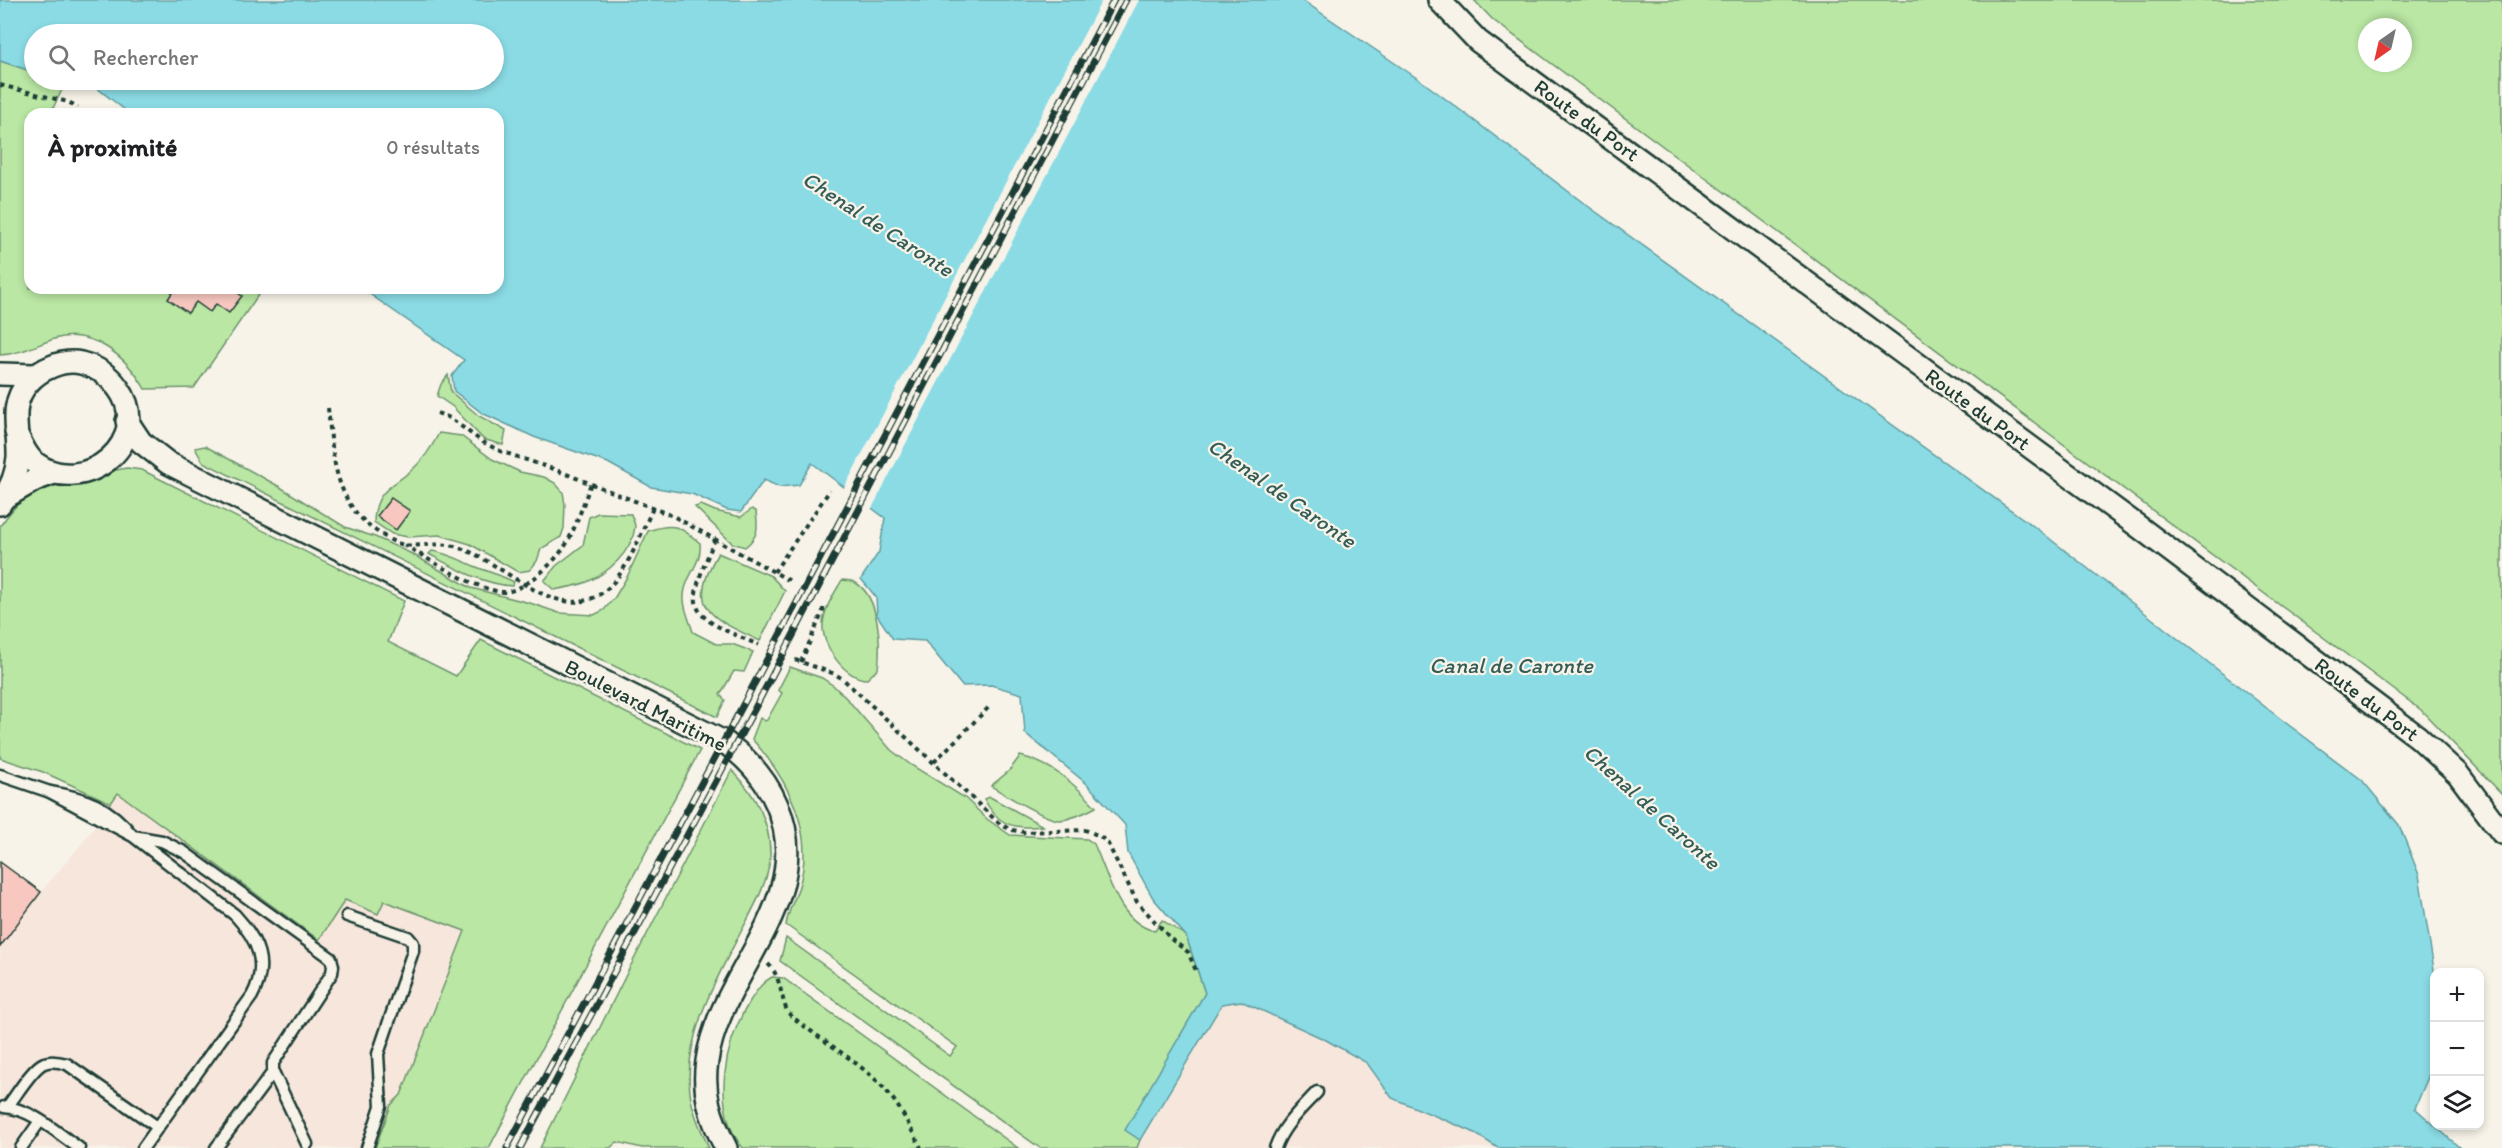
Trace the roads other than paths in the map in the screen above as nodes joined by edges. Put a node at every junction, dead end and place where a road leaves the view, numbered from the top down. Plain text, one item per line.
1 (1439, 0) edge
2 (0, 374) edge
3 (35, 375) junction
4 (10, 415) edge
5 (127, 422) junction
6 (106, 464) junction
7 (168, 464) junction
8 (54, 473) junction
9 (2, 501) edge
10 (0, 775) edge
11 (2502, 833) edge
12 (133, 836) junction
13 (230, 884) junction
14 (217, 901) junction
15 (347, 916) dead end
16 (273, 1072) junction
17 (1317, 1092) dead end
18 (4, 1107) edge
19 (40, 1121) junction
20 (156, 1126) junction
21 (307, 1144) dead end
22 (146, 1146) edge
23 (21, 1148) edge
24 (78, 1148) edge
25 (216, 1148) edge
26 (367, 1148) edge
27 (726, 1148) edge
28 (1275, 1148) edge

1 - 11 street, Route du Port
2 - 3 street
3 - 4 street
3 - 5 street
4 - 8 street
4 - 9 street
5 - 6 street
5 - 7 street, Boulevard Maritime
6 - 7 street, Boulevard Maritime
6 - 8 street
7 - 27 street, Boulevard Maritime
8 - 9 street
10 - 12 lane
12 - 13 lane
12 - 14 lane
13 - 14 lane
13 - 16 lane
14 - 20 lane
15 - 26 lane
16 - 21 lane
16 - 25 lane
17 - 28 lane
18 - 19 lane
18 - 20 lane
19 - 23 lane
19 - 24 lane
20 - 22 lane

